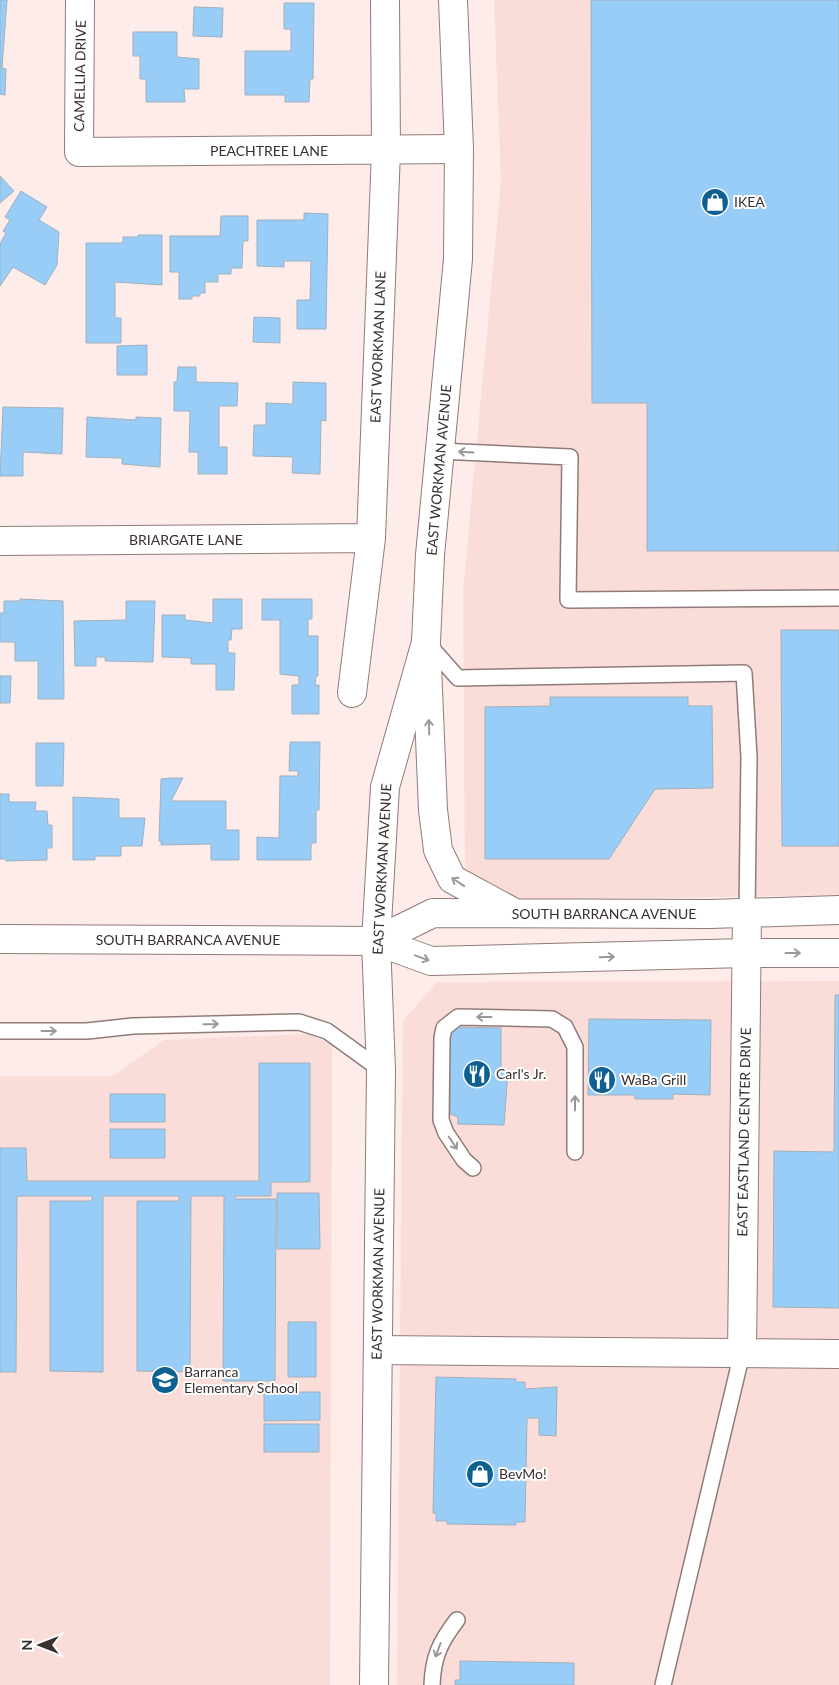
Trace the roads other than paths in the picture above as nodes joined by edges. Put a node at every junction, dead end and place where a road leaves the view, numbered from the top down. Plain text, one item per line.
1 (80, 0) edge
2 (385, 0) edge
3 (453, 0) edge
4 (459, 149) junction
5 (386, 151) junction
6 (79, 152) joint
7 (440, 451) junction
8 (371, 538) junction
9 (0, 541) edge
10 (839, 598) edge
11 (426, 642) junction
12 (352, 694) dead end
13 (839, 910) edge
14 (748, 912) junction
15 (516, 914) junction
16 (0, 938) edge
17 (376, 941) junction
18 (747, 953) junction
19 (839, 953) edge
20 (0, 1031) edge
21 (381, 1070) junction
22 (575, 1152) dead end
23 (473, 1168) dead end
24 (378, 1350) junction
25 (742, 1353) junction
26 (839, 1354) edge
27 (457, 1620) dead end
28 (374, 1685) edge
29 (432, 1685) edge
30 (663, 1685) edge

1 - 6 street, CAMELLIA DRIVE
2 - 5 street, EAST WORKMAN LANE
3 - 4 street, EAST WORKMAN AVENUE
4 - 5 street, PEACHTREE LANE
4 - 7 street, EAST WORKMAN AVENUE
5 - 6 street, PEACHTREE LANE
5 - 8 street, EAST WORKMAN LANE
10 -> 7 lane
7 - 11 street, EAST WORKMAN AVENUE
8 - 9 street, BRIARGATE LANE
8 - 12 street, EAST WORKMAN LANE
11 - 14 lane
15 -> 11 street
11 - 17 street, EAST WORKMAN AVENUE
13 - 14 street, SOUTH BARRANCA AVENUE
14 - 15 street, SOUTH BARRANCA AVENUE
14 - 18 street, EAST EASTLAND CENTER DRIVE
15 - 17 street, SOUTH BARRANCA AVENUE
16 - 17 street, SOUTH BARRANCA AVENUE
17 -> 18 street, SOUTH BARRANCA AVENUE
17 - 21 street, EAST WORKMAN AVENUE
18 -> 19 street, SOUTH BARRANCA AVENUE
18 - 25 street, EAST EASTLAND CENTER DRIVE
20 -> 21 lane
21 - 24 street, EAST WORKMAN AVENUE
22 -> 23 lane
24 - 25 street
24 - 28 street, EAST WORKMAN AVENUE
25 - 26 street
25 - 30 lane
27 -> 29 lane

